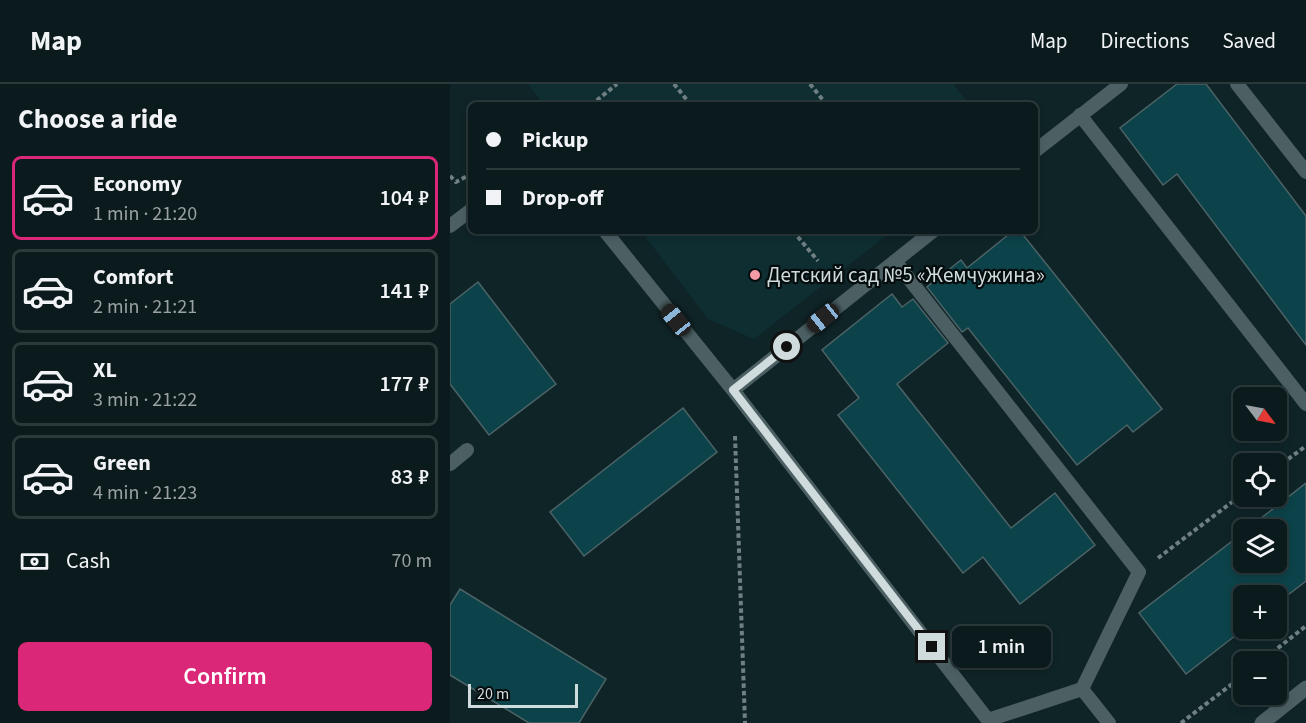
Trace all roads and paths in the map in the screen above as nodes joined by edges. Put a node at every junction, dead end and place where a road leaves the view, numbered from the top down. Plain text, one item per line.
1 (617, 84) edge
2 (674, 84) edge
3 (810, 84) edge
4 (1121, 84) edge
5 (1238, 84) edge
6 (595, 102) edge
7 (689, 102) edge
8 (825, 102) edge
9 (1080, 115) junction
10 (1038, 149) edge
11 (1306, 172) edge
12 (450, 176) edge
13 (468, 176) edge
14 (468, 212) edge
15 (450, 226) edge
16 (607, 234) edge
17 (796, 234) edge
18 (929, 234) edge
19 (818, 261) dead end
20 (895, 261) junction
21 (733, 390) junction
22 (1306, 404) edge
23 (1306, 446) edge
24 (467, 450) dead end
25 (1287, 460) edge
26 (450, 464) edge
27 (1233, 501) edge
28 (1139, 572) junction
29 (1306, 626) edge
30 (1274, 651) edge
31 (1233, 683) edge
32 (1306, 688) edge
33 (1082, 689) junction
34 (987, 722) edge
35 (745, 723) edge
36 (1109, 723) edge
37 (1181, 723) edge
38 (1262, 723) edge

1 - 6 path
2 - 7 path
3 - 8 path
4 - 9 lane
5 - 11 lane
9 - 10 lane
9 - 22 lane
12 - 13 path
14 - 15 lane
16 - 21 lane
17 - 19 path
18 - 20 lane
20 - 21 lane
20 - 28 lane
21 - 34 lane
21 - 35 path
23 - 25 path
24 - 26 lane
27 - 28 path
28 - 33 lane
29 - 30 path
31 - 37 path
32 - 38 street
33 - 34 lane
33 - 36 lane

